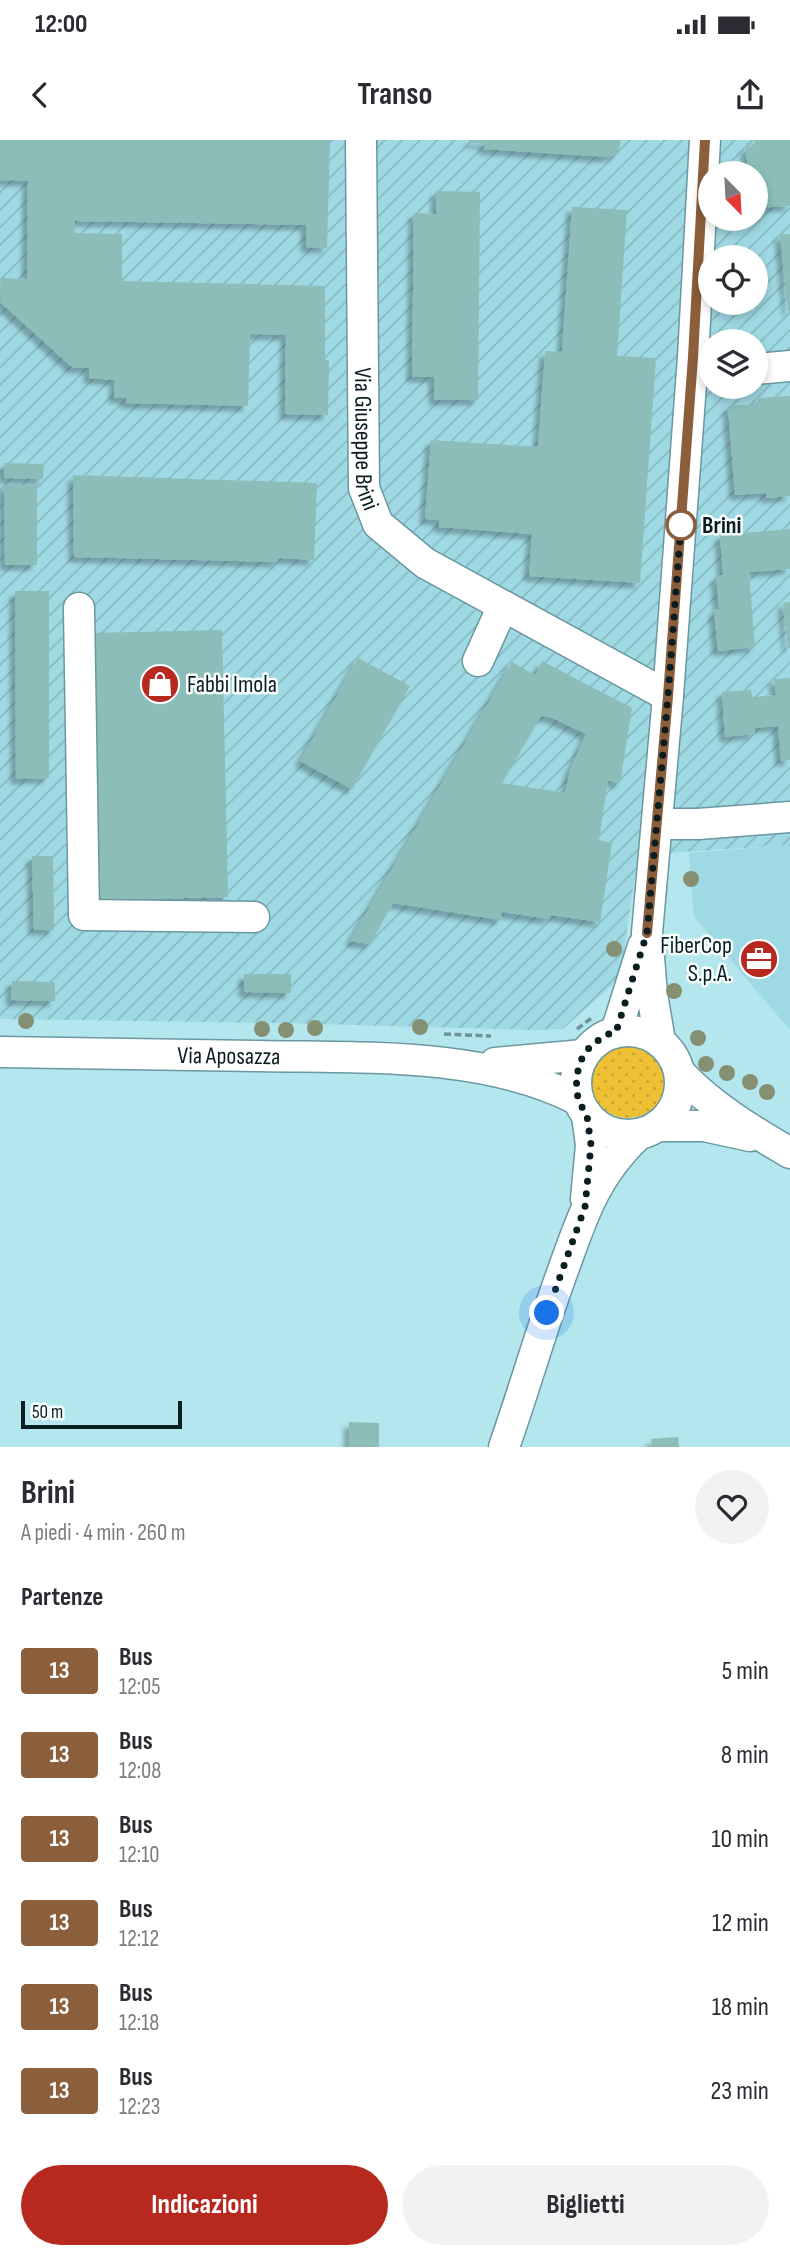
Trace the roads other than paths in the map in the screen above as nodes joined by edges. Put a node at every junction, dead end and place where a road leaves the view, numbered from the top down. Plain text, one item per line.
1 (360, 140) edge
2 (705, 140) edge
3 (702, 329) edge
4 (790, 366) edge
5 (768, 368) edge
6 (698, 399) edge
7 (503, 606) junction
8 (79, 608) dead end
9 (478, 661) dead end
10 (668, 696) junction
11 (790, 817) edge
12 (657, 824) junction
13 (254, 917) dead end
14 (647, 933) junction
15 (608, 1021) junction
16 (660, 1041) junction
17 (580, 1043) junction
18 (0, 1052) edge
19 (460, 1066) junction
20 (680, 1073) junction
21 (583, 1108) junction
22 (648, 1130) junction
23 (780, 1147) edge
24 (585, 1207) junction
25 (503, 1447) edge

1 - 7 street, Via Giuseppe Brini
2 - 3 street
4 - 5 street
6 - 10 street
7 - 9 street
7 - 10 street, Via Giuseppe Brini
8 - 13 street
10 - 12 street
11 - 12 street
12 - 14 street
14 - 15 street
14 - 16 street
15 - 16 street
15 - 17 street
16 - 20 street
17 - 19 street, Via Aposazza
17 - 21 street
18 - 19 street, Via Aposazza
19 - 21 street, Via Aposazza
20 - 22 street
20 - 23 street
21 - 22 street
21 - 24 street
22 - 23 street
22 - 24 street
24 - 25 street

